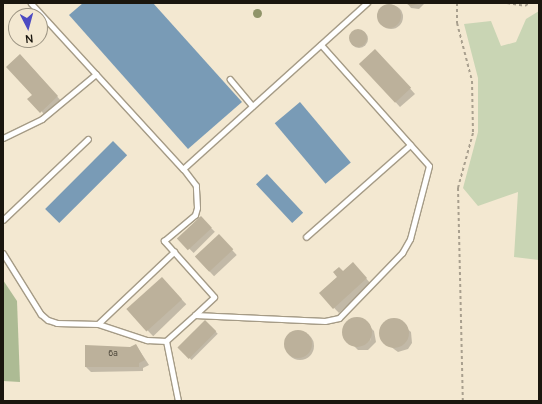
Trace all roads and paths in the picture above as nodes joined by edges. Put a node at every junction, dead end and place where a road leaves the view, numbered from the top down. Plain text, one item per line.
1 (31, 3) edge
2 (367, 3) edge
3 (457, 3) edge
4 (507, 3) edge
5 (529, 3) edge
6 (321, 45) junction
7 (96, 74) junction
8 (230, 79) dead end
9 (253, 106) junction
10 (3, 138) edge
11 (88, 139) dead end
12 (410, 145) junction
13 (183, 169) junction
14 (3, 220) edge
15 (306, 237) dead end
16 (174, 252) junction
17 (3, 253) edge
18 (195, 315) junction
19 (98, 324) junction
20 (166, 341) junction
21 (178, 401) edge
22 (463, 401) edge

1 - 7 lane
2 - 6 lane
3 - 22 path
4 - 5 path
6 - 9 lane
6 - 12 lane
7 - 10 lane
7 - 13 lane
8 - 9 lane
9 - 13 lane
11 - 14 lane
12 - 15 lane
12 - 18 lane
13 - 16 lane
16 - 18 lane
16 - 19 lane
17 - 19 lane
18 - 20 lane
19 - 20 lane
20 - 21 lane

